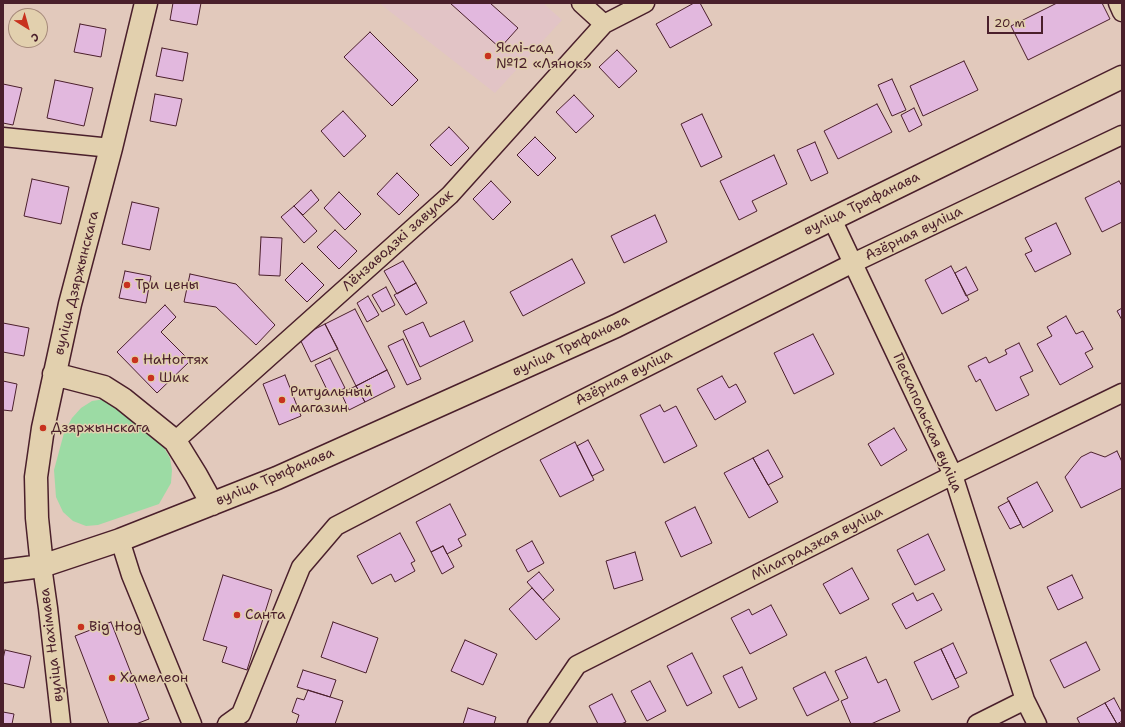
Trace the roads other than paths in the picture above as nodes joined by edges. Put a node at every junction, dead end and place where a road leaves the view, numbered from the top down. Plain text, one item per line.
1 (146, 3) edge
2 (581, 3) edge
3 (645, 3) edge
4 (1118, 3) edge
5 (1122, 12) edge
6 (604, 24) junction
7 (1122, 77) edge
8 (1122, 135) edge
9 (3, 137) edge
10 (111, 148) junction
11 (832, 218) junction
12 (854, 263) junction
13 (54, 374) junction
14 (1122, 393) edge
15 (175, 442) junction
16 (953, 475) junction
17 (212, 504) junction
18 (120, 540) junction
19 (42, 566) junction
20 (3, 571) edge
21 (1026, 700) junction
22 (61, 724) edge
23 (192, 724) edge
24 (226, 724) edge
25 (537, 724) edge
26 (977, 724) edge
27 (1037, 724) edge

1 - 10 street, вуліца Дзяржынскага
2 - 6 street
3 - 6 street
4 - 5 street
6 - 15 street, Лёнзаводзкі завулак
7 - 11 street, вуліца Трыфанава
8 - 12 street, Азёрная вуліца
9 - 10 street
10 - 13 street, вуліца Дзяржынскага
11 - 12 street, Пескапольская вуліца
11 - 17 street, вуліца Трыфанава
12 - 16 street, Пескапольская вуліца
12 - 24 street, Азёрная вуліца
13 - 15 street
13 - 19 street, вуліца Дзяржынскага
14 - 16 street, Мілаградзкая вуліца
15 - 17 street
16 - 21 street, Пескапольская вуліца
16 - 25 street, Мілаградзкая вуліца
17 - 18 street, вуліца Трыфанава
18 - 19 street, вуліца Трыфанава
18 - 23 street
19 - 20 street, вуліца Трыфанава
19 - 22 street, вуліца Нахімава
21 - 26 street
21 - 27 street, Пескапольская вуліца

